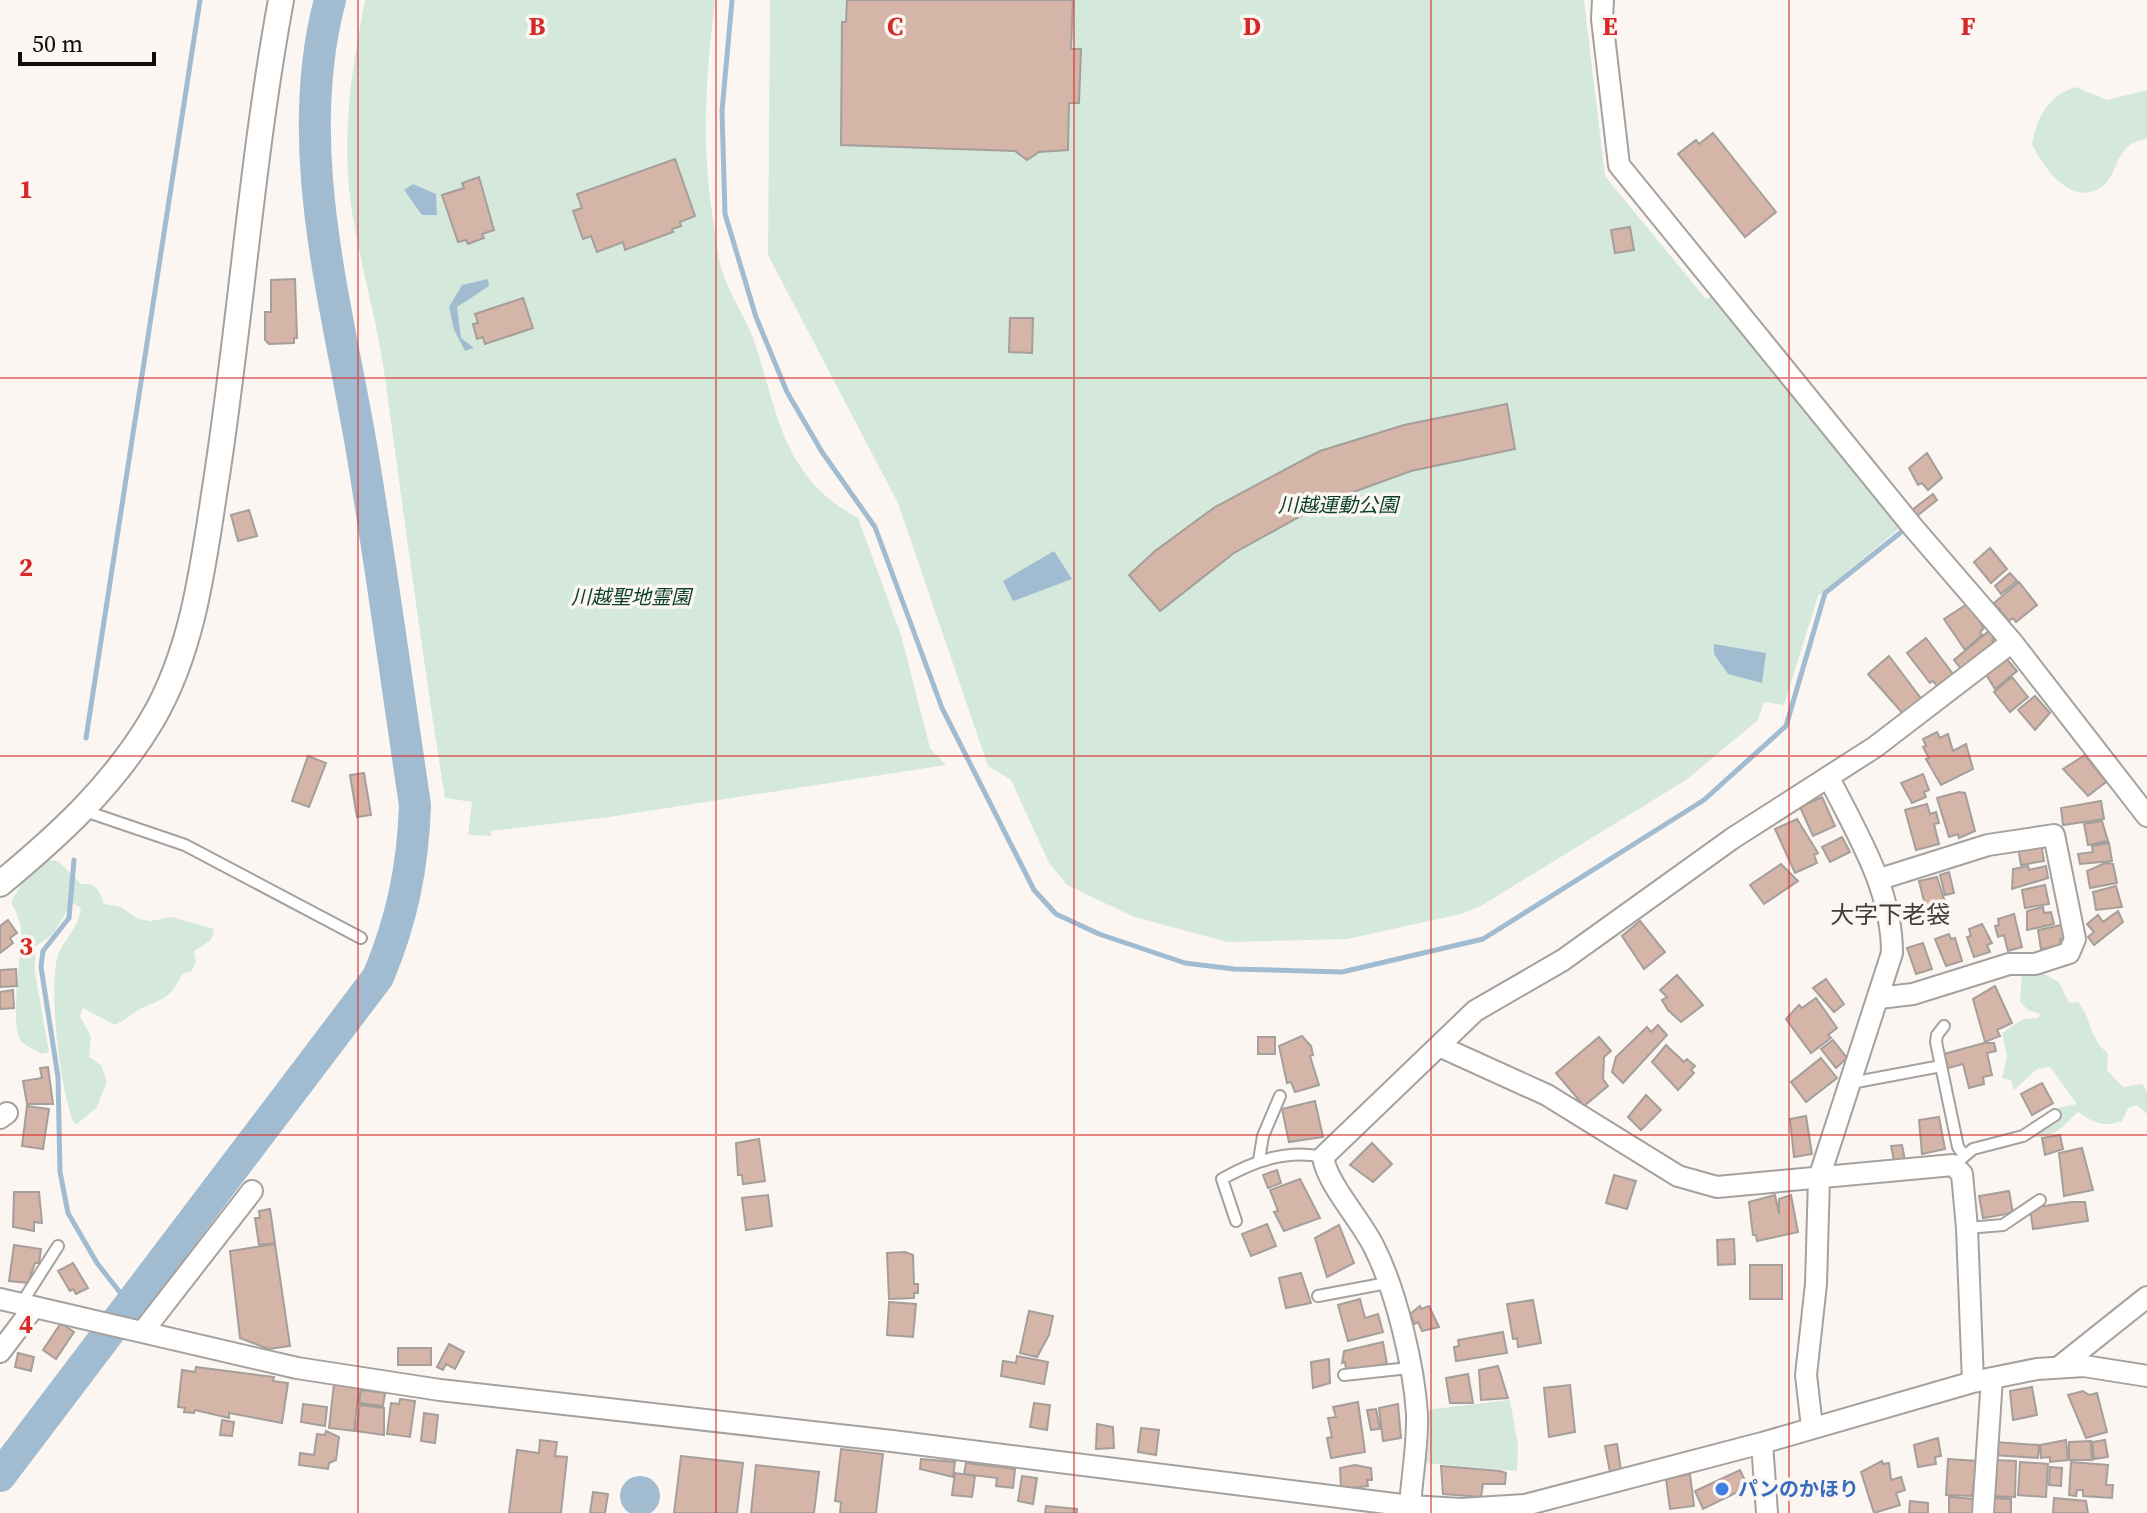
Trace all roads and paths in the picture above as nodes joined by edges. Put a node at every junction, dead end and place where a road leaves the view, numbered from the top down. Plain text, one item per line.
1 (281, 0) edge
2 (1603, 0) edge
3 (2012, 642) junction
4 (1829, 778) junction
5 (85, 811) junction
6 (2147, 816) edge
7 (1880, 879) junction
8 (0, 884) edge
9 (361, 938) dead end
10 (1879, 998) junction
11 (1944, 1026) dead end
12 (1439, 1046) junction
13 (1941, 1066) junction
14 (1851, 1083) junction
15 (1280, 1096) dead end
16 (2055, 1115) dead end
17 (1323, 1157) junction
18 (1259, 1160) junction
19 (1960, 1161) junction
20 (1819, 1178) junction
21 (252, 1191) dead end
22 (2040, 1200) dead end
23 (1236, 1221) dead end
24 (1967, 1228) junction
25 (58, 1246) dead end
26 (1387, 1283) junction
27 (1318, 1296) dead end
28 (2147, 1297) edge
29 (0, 1299) edge
30 (28, 1305) junction
31 (140, 1329) junction
32 (0, 1352) edge
33 (2059, 1367) junction
34 (1409, 1368) junction
35 (1344, 1375) dead end
36 (2147, 1376) edge
37 (1982, 1380) junction
38 (1812, 1427) junction
39 (1762, 1443) junction
40 (1410, 1506) junction
41 (1526, 1509) edge
42 (1767, 1513) edge
43 (1983, 1513) edge

1 - 5 street
2 - 3 street
3 - 4 street
3 - 6 street
4 - 7 street
4 - 12 street
5 - 8 street
5 - 9 lane
7 - 10 street
7 - 10 street
10 - 14 street
11 - 13 lane
12 - 17 street
12 - 20 street
13 - 14 lane
13 - 19 lane
14 - 20 street
15 - 18 lane
16 - 19 lane
17 - 18 lane
17 - 26 street
18 - 23 lane
19 - 20 street
19 - 24 street
20 - 38 street
21 - 31 street
22 - 24 lane
24 - 37 street
25 - 30 lane
26 - 27 lane
26 - 34 street
28 - 33 street
29 - 30 street
30 - 31 street
30 - 32 street
31 - 40 street
33 - 36 street
33 - 37 street
34 - 35 lane
34 - 40 street
37 - 38 street
37 - 43 street
38 - 39 street
39 - 41 street
39 - 42 street
40 - 41 street

